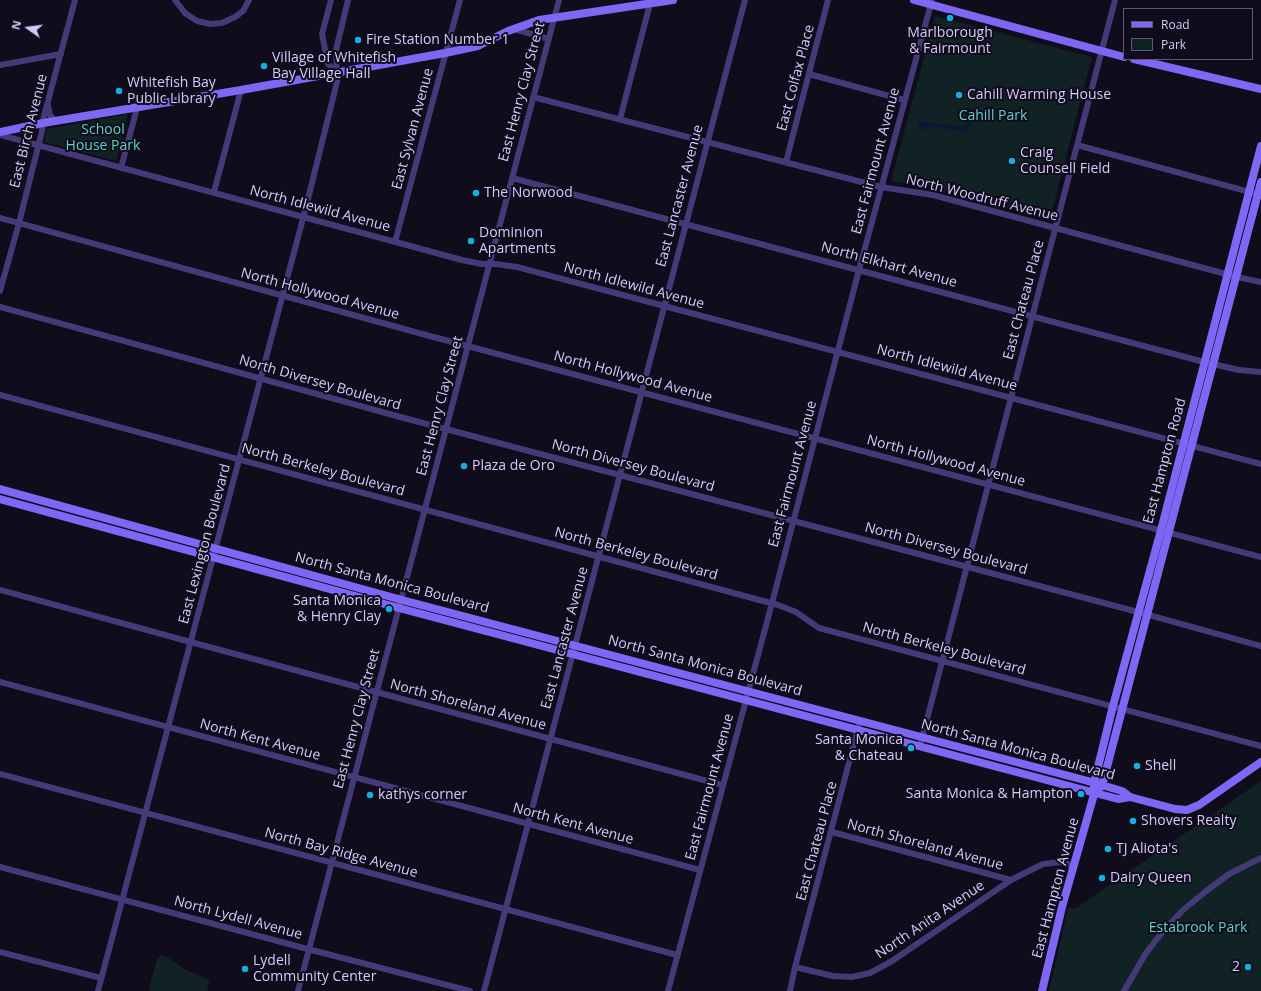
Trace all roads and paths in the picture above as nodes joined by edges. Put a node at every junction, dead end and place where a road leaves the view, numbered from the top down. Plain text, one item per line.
1 (75, 0) edge
2 (175, 0) edge
3 (249, 0) edge
4 (331, 0) edge
5 (348, 0) edge
6 (460, 0) edge
7 (559, 0) edge
8 (674, 0) edge
9 (744, 0) edge
10 (828, 0) edge
11 (914, 0) edge
12 (1115, 0) edge
13 (650, 2) edge
14 (931, 2) edge
15 (554, 18) junction
16 (514, 29) junction
17 (548, 39) junction
18 (1102, 51) junction
19 (445, 53) junction
20 (61, 54) junction
21 (1123, 57) edge
22 (1138, 60) edge
23 (0, 65) edge
24 (336, 72) junction
25 (809, 74) junction
26 (1261, 89) edge
27 (241, 90) junction
28 (533, 97) junction
29 (904, 100) junction
30 (48, 104) junction
31 (137, 108) junction
32 (620, 119) junction
33 (58, 121) junction
34 (43, 123) junction
35 (11, 130) junction
36 (0, 134) edge
37 (707, 141) junction
38 (26, 142) junction
39 (38, 145) junction
40 (1077, 145) junction
41 (1261, 146) edge
42 (786, 162) junction
43 (121, 168) junction
44 (512, 178) junction
45 (1261, 182) edge
46 (882, 187) junction
47 (214, 192) junction
48 (1249, 192) junction
49 (1259, 195) edge
50 (303, 217) junction
51 (0, 218) edge
52 (19, 223) junction
53 (686, 223) junction
54 (1055, 229) junction
55 (396, 242) junction
56 (490, 264) junction
57 (859, 270) junction
58 (1228, 274) junction
59 (1237, 277) junction
60 (1261, 282) edge
61 (0, 291) edge
62 (282, 295) junction
63 (664, 306) junction
64 (0, 307) edge
65 (1032, 316) junction
66 (468, 346) junction
67 (838, 352) junction
68 (1204, 362) junction
69 (1214, 364) junction
70 (1261, 372) edge
71 (260, 378) junction
72 (641, 392) junction
73 (0, 395) edge
74 (1011, 398) junction
75 (446, 429) junction
76 (815, 438) junction
77 (1183, 444) junction
78 (1192, 446) junction
79 (239, 460) junction
80 (1261, 464) edge
81 (619, 475) junction
82 (988, 485) junction
83 (0, 489) edge
84 (0, 499) edge
85 (425, 511) junction
86 (794, 521) junction
87 (1161, 530) junction
88 (1169, 532) junction
89 (216, 548) junction
90 (599, 556) junction
91 (1261, 557) edge
92 (213, 558) junction
93 (966, 568) junction
94 (0, 590) edge
95 (402, 600) junction
96 (772, 604) junction
97 (399, 608) junction
98 (1138, 612) junction
99 (1147, 615) junction
100 (191, 643) junction
101 (576, 645) junction
102 (1261, 646) edge
103 (573, 654) junction
104 (942, 661) junction
105 (0, 682) edge
106 (748, 691) junction
107 (377, 692) junction
108 (746, 700) junction
109 (1113, 706) junction
110 (1122, 709) junction
111 (860, 721) junction
112 (168, 727) junction
113 (858, 730) junction
114 (550, 739) junction
115 (921, 742) junction
116 (1261, 746) edge
117 (1100, 755) junction
118 (1110, 757) junction
119 (1261, 762) edge
120 (0, 774) edge
121 (354, 778) junction
122 (1094, 783) junction
123 (722, 785) junction
124 (1102, 786) junction
125 (1094, 793) junction
126 (1130, 797) junction
127 (146, 813) junction
128 (528, 825) junction
129 (832, 832) junction
130 (1261, 858) edge
131 (331, 863) junction
132 (1074, 866) junction
133 (0, 867) edge
134 (700, 870) junction
135 (1011, 880) junction
136 (122, 900) junction
137 (505, 910) junction
138 (309, 950) junction
139 (0, 952) edge
140 (677, 955) junction
141 (795, 967) junction
142 (101, 978) junction
143 (98, 991) edge
144 (298, 991) edge
145 (470, 991) edge
146 (484, 991) edge
147 (668, 991) edge
148 (790, 991) edge
149 (1042, 991) edge
150 (1124, 991) edge

1 - 20 street, East Birch Avenue
2 - 3 street
4 - 24 street
5 - 24 street, East Lexington Boulevard
6 - 19 street, East Sylvan Avenue
7 - 15 street, East Henry Clay Street
8 - 13 street
9 - 37 street, East Lancaster Avenue
10 - 25 street, East Colfax Place
11 - 14 street
12 - 18 street, East Chateau Place
13 - 15 street
13 - 32 street
14 - 18 street
14 - 29 street, East Fairmount Avenue
15 - 16 street
15 - 17 street, East Henry Clay Street
16 - 17 street
16 - 19 street
17 - 28 street, East Henry Clay Street
18 - 21 street
18 - 40 street, East Chateau Place
19 - 24 street
19 - 55 street, East Sylvan Avenue
20 - 23 street
20 - 30 street, East Birch Avenue
22 - 26 street
24 - 27 street
24 - 50 street, East Lexington Boulevard
25 - 29 street
25 - 42 street, East Colfax Place
27 - 31 street
27 - 47 street
28 - 32 street, North Woodruff Avenue
28 - 44 street, East Henry Clay Street
29 - 46 street, East Fairmount Avenue
30 - 33 street
30 - 34 street, East Birch Avenue
31 - 33 street
31 - 43 street
32 - 37 street, North Woodruff Avenue
33 - 34 street
34 - 35 street
34 - 39 street, East Birch Avenue
35 - 36 street
35 - 38 street
36 - 38 street, North Idlewild Avenue
37 - 42 street, North Woodruff Avenue
37 - 53 street, East Lancaster Avenue
38 - 39 street, North Idlewild Avenue
39 - 43 street, North Idlewild Avenue
39 - 52 street, East Birch Avenue
40 - 48 street
40 - 54 street, East Chateau Place
41 - 48 street, East Hampton Road
42 - 46 street, North Woodruff Avenue
43 - 47 street, North Idlewild Avenue
44 - 53 street, North Elkhart Avenue
44 - 56 street, East Henry Clay Street
45 - 49 street, East Hampton Road
46 - 54 street, North Woodruff Avenue
46 - 57 street, East Fairmount Avenue
47 - 50 street, North Idlewild Avenue
48 - 49 street
48 - 58 street, East Hampton Road
49 - 59 street, East Hampton Road
50 - 55 street, North Idlewild Avenue
50 - 62 street, East Lexington Boulevard
51 - 52 street, North Hollywood Avenue
52 - 61 street, East Birch Avenue
52 - 62 street, North Hollywood Avenue
53 - 57 street, North Elkhart Avenue
53 - 63 street, East Lancaster Avenue
54 - 58 street, North Woodruff Avenue
54 - 65 street, East Chateau Place
55 - 56 street, North Idlewild Avenue
56 - 63 street, North Idlewild Avenue
56 - 66 street, East Henry Clay Street
57 - 65 street, North Elkhart Avenue
57 - 67 street, East Fairmount Avenue
58 - 59 street, North Woodruff Avenue
58 - 68 street, East Hampton Road
59 - 60 street, North Woodruff Avenue
59 - 69 street, East Hampton Road
62 - 66 street, North Hollywood Avenue
62 - 71 street, East Lexington Boulevard
63 - 67 street, North Idlewild Avenue
63 - 72 street, East Lancaster Avenue
64 - 71 street, North Diversey Boulevard
65 - 68 street, North Elkhart Avenue
65 - 74 street, East Chateau Place
66 - 72 street, North Hollywood Avenue
66 - 75 street, East Henry Clay Street
67 - 74 street, North Idlewild Avenue
67 - 76 street, East Fairmount Avenue
68 - 69 street, North Elkhart Avenue
68 - 77 street, East Hampton Road
69 - 70 street, North Elkhart Avenue
69 - 78 street, East Hampton Road
71 - 75 street, North Diversey Boulevard
71 - 79 street, East Lexington Boulevard
72 - 76 street, North Hollywood Avenue
72 - 81 street, East Lancaster Avenue
73 - 79 street, North Berkeley Boulevard
74 - 77 street, North Idlewild Avenue
74 - 82 street, East Chateau Place
75 - 81 street, North Diversey Boulevard
75 - 85 street, East Henry Clay Street
76 - 82 street, North Hollywood Avenue
76 - 86 street, East Fairmount Avenue
77 - 78 street, North Idlewild Avenue
77 - 87 street, East Hampton Road
78 - 80 street, North Idlewild Avenue
78 - 88 street, East Hampton Road
79 - 85 street, North Berkeley Boulevard
79 - 89 street, East Lexington Boulevard
81 - 86 street, North Diversey Boulevard
81 - 90 street, East Lancaster Avenue
82 - 87 street, North Hollywood Avenue
82 - 93 street, East Chateau Place
83 - 89 street, North Santa Monica Boulevard
84 - 92 street, North Santa Monica Boulevard
85 - 90 street, North Berkeley Boulevard
85 - 95 street, East Henry Clay Street
86 - 93 street, North Diversey Boulevard
86 - 96 street, East Fairmount Avenue
87 - 88 street, North Hollywood Avenue
87 - 98 street, East Hampton Road
88 - 91 street, North Hollywood Avenue
88 - 99 street, East Hampton Road
89 - 92 street, East Lexington Boulevard
89 - 95 street, North Santa Monica Boulevard
90 - 96 street, North Berkeley Boulevard
90 - 101 street, East Lancaster Avenue
92 - 97 street, North Santa Monica Boulevard
92 - 100 street, East Lexington Boulevard
93 - 98 street, North Diversey Boulevard
93 - 104 street, East Chateau Place
94 - 100 street, North Shoreland Avenue
95 - 97 street, East Henry Clay Street
95 - 101 street, North Santa Monica Boulevard
96 - 104 street, North Berkeley Boulevard
96 - 106 street, East Fairmount Avenue
97 - 103 street, North Santa Monica Boulevard
97 - 107 street, East Henry Clay Street
98 - 99 street, North Diversey Boulevard
98 - 109 street, East Hampton Road
99 - 102 street, North Diversey Boulevard
99 - 110 street, East Hampton Road
100 - 107 street, North Shoreland Avenue
100 - 112 street, East Lexington Boulevard
101 - 103 street, East Lancaster Avenue
101 - 106 street, North Santa Monica Boulevard
103 - 108 street, North Santa Monica Boulevard
103 - 114 street, East Lancaster Avenue
104 - 109 street, North Berkeley Boulevard
104 - 115 street, East Chateau Place
105 - 112 street, North Kent Avenue
106 - 108 street, East Fairmount Avenue
106 - 111 street, North Santa Monica Boulevard
107 - 114 street, North Shoreland Avenue
107 - 121 street, East Henry Clay Street
108 - 113 street, North Santa Monica Boulevard
108 - 123 street, East Fairmount Avenue
109 - 110 street, North Berkeley Boulevard
109 - 117 street, East Hampton Road
110 - 116 street, North Berkeley Boulevard
110 - 118 street, East Hampton Road
111 - 113 street, East Chateau Place
111 - 115 street, North Santa Monica Boulevard
112 - 121 street, North Kent Avenue
112 - 127 street, East Lexington Boulevard
113 - 115 street, North Santa Monica Boulevard
113 - 129 street, East Chateau Place
114 - 123 street, North Shoreland Avenue
114 - 128 street, East Lancaster Avenue
115 - 122 street, North Santa Monica Boulevard
115 - 125 street, North Santa Monica Boulevard
117 - 118 street
117 - 122 street, East Hampton Road
118 - 124 street, East Hampton Road
119 - 126 street
120 - 127 street, North Bay Ridge Avenue
121 - 128 street, North Kent Avenue
121 - 131 street, East Henry Clay Street
122 - 124 street, North Santa Monica Boulevard
122 - 125 street, East Hampton Avenue
123 - 134 street, East Fairmount Avenue
124 - 125 street
124 - 126 street, North Santa Monica Boulevard
125 - 126 street, North Santa Monica Boulevard
125 - 132 street, East Hampton Avenue
127 - 131 street, North Bay Ridge Avenue
127 - 136 street, East Lexington Boulevard
128 - 134 street, North Kent Avenue
128 - 137 street, East Lancaster Avenue
129 - 135 street, North Shoreland Avenue
129 - 141 street, East Chateau Place
130 - 150 street
131 - 137 street, North Bay Ridge Avenue
131 - 138 street, East Henry Clay Street
132 - 135 street, North Anita Avenue
132 - 149 street, East Hampton Avenue
133 - 136 street, North Lydell Avenue
134 - 140 street, East Fairmount Avenue
135 - 141 street, North Anita Avenue
136 - 138 street, North Lydell Avenue
136 - 142 street, East Lexington Boulevard
137 - 140 street, North Bay Ridge Avenue
137 - 146 street, East Lancaster Avenue
138 - 144 street, East Henry Clay Street
138 - 145 street, North Lydell Avenue
139 - 142 street
140 - 147 street, East Fairmount Avenue
141 - 148 street, East Chateau Place
142 - 143 street, East Lexington Boulevard

